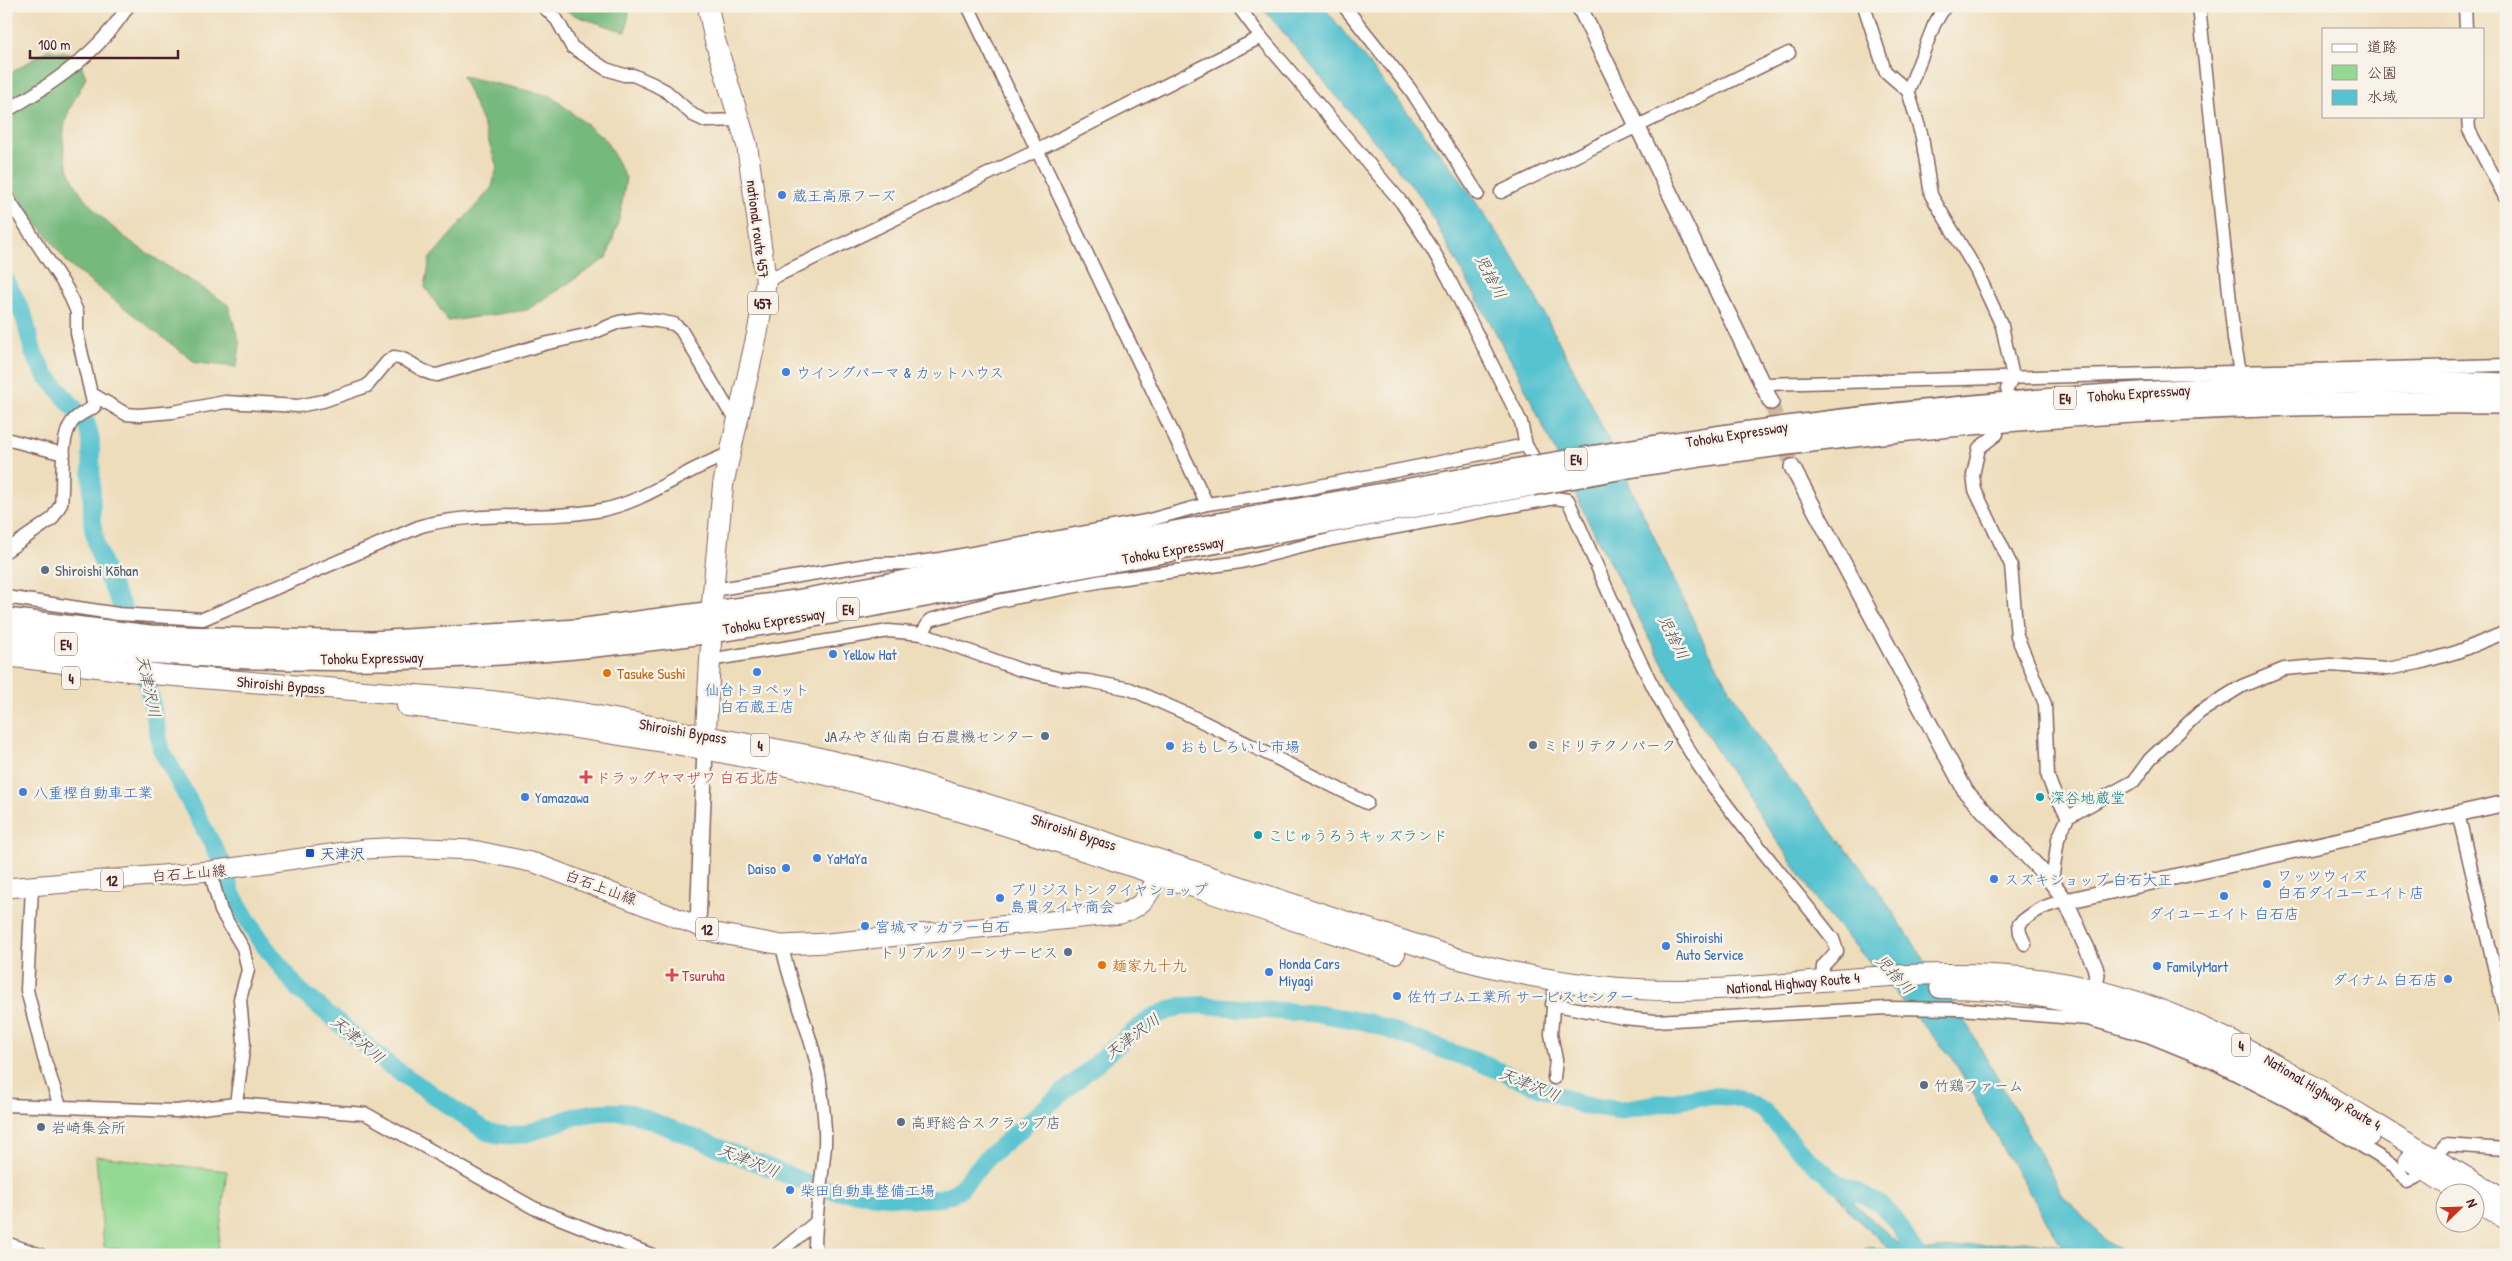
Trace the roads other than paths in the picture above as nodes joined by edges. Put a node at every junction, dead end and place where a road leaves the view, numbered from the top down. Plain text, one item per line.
1 (128, 6) edge
2 (543, 6) edge
3 (708, 6) edge
4 (968, 6) edge
5 (1238, 6) edge
6 (1344, 6) edge
7 (1579, 6) edge
8 (1864, 6) edge
9 (1946, 6) edge
10 (2199, 6) edge
11 (2465, 6) edge
12 (2466, 28) edge
13 (1262, 37) junction
14 (1789, 53) dead end
15 (1908, 91) junction
16 (6, 111) edge
17 (2468, 118) edge
18 (741, 120) junction
19 (1638, 125) junction
20 (1038, 150) junction
21 (1501, 192) dead end
22 (1478, 194) dead end
23 (6, 196) edge
24 (2506, 199) edge
25 (766, 281) junction
26 (2506, 365) edge
27 (2240, 372) junction
28 (2013, 377) junction
29 (1762, 384) junction
30 (2506, 384) edge
31 (2006, 389) dead end
32 (92, 394) junction
33 (1771, 402) tunnel mouth
34 (2506, 403) edge
35 (739, 418) junction
36 (1997, 434) dead end
37 (6, 439) edge
38 (1526, 445) junction
39 (64, 454) junction
40 (730, 454) junction
41 (1628, 459) junction
42 (1792, 466) tunnel mouth
43 (1555, 498) junction
44 (1207, 504) junction
45 (6, 551) edge
46 (713, 596) joint
47 (6, 597) edge
48 (6, 619) edge
49 (122, 632) junction
50 (2506, 632) edge
51 (922, 634) junction
52 (151, 635) junction
53 (6, 636) edge
54 (710, 652) joint
55 (6, 656) edge
56 (6, 670) edge
57 (134, 678) junction
58 (706, 742) junction
59 (1367, 803) dead end
60 (2506, 803) edge
61 (2458, 813) junction
62 (2068, 817) junction
63 (1160, 868) junction
64 (221, 870) junction
65 (2049, 879) junction
66 (32, 887) junction
67 (6, 888) edge
68 (2066, 901) junction
69 (698, 925) junction
70 (1335, 926) joint
71 (2025, 944) dead end
72 (782, 945) junction
73 (1822, 980) junction
74 (1846, 985) junction
75 (1554, 993) junction
76 (2093, 998) junction
77 (2506, 1018) edge
78 (1554, 1078) dead end
79 (236, 1104) junction
80 (6, 1106) edge
81 (60, 1106) junction
82 (2506, 1149) edge
83 (2428, 1164) junction
84 (2451, 1184) edge
85 (2506, 1200) edge
86 (2484, 1207) edge
87 (2506, 1219) edge
88 (815, 1223) junction
89 (6, 1243) edge
90 (41, 1255) edge
91 (652, 1255) edge
92 (776, 1255) edge
93 (815, 1255) edge

1 - 16 street
2 - 18 street
3 - 18 highway, national route 457 / 457
4 - 20 street
5 - 13 street
6 - 22 street
7 - 19 street
8 - 15 street
9 - 15 street
10 - 27 street
11 - 12 street
13 - 20 street
13 - 38 street
14 - 19 street
15 - 28 street
17 - 24 street
18 - 25 highway, national route 457 / 457
19 - 21 street
19 - 29 street
20 - 25 street
20 - 44 street
23 - 32 street
25 - 35 highway, national route 457 / 457
26 - 27 street
27 - 28 street
28 - 29 street
28 - 31 street
29 - 33 street
30 - 41 highway, Tohoku Expressway / E4
32 - 35 street
32 - 39 street
34 - 41 highway, Tohoku Expressway / E4
35 - 40 highway, national route 457 / 457
36 - 62 street
37 - 39 street
38 - 43 street
38 - 44 street
39 - 45 street
40 - 46 highway, national route 457 / 457
40 - 52 street
41 - 52 highway, Tohoku Expressway / E4, bridge
42 - 65 street
43 - 51 street
43 - 73 street
44 - 46 street
47 - 49 street
48 - 49 highway, E4
49 - 52 highway, E4
49 - 52 street
49 - 53 highway, E4
50 - 62 street
51 - 54 street
51 - 59 street
54 - 58 highway
55 - 57 highway, Shiroishi Bypass / 4
56 - 57 highway, Shiroishi Bypass / 4
57 - 58 highway, Shiroishi Bypass / 4
58 - 63 highway, Shiroishi Bypass / 4
58 - 69 street
60 - 61 street
61 - 68 street
61 - 77 street
62 - 65 street
63 - 70 highway, Shiroishi Bypass / 4
63 - 72 main road, 白石上山線 / 12
64 - 66 main road, 白石上山線 / 12
64 - 69 main road, 白石上山線 / 12
64 - 79 street
65 - 68 street
66 - 67 main road, 白石上山線 / 12
66 - 81 street
68 - 71 street
68 - 76 street
69 - 72 main road, 白石上山線 / 12
70 - 75 highway, National Highway Route 4 / 4
72 - 88 street
73 - 74 highway, National Highway Route 4 / 4
73 - 75 highway, National Highway Route 4 / 4
74 - 75 highway, National Highway Route 4 / 4
74 - 76 highway, National Highway Route 4 / 4
75 - 78 street
75 - 83 street
76 - 83 highway, National Highway Route 4 / 4
79 - 81 street
79 - 91 street
80 - 81 street
82 - 83 street
83 - 84 highway, National Highway Route 4 / 4
83 - 85 highway, National Highway Route 4 / 4
86 - 87 highway
88 - 92 street
88 - 93 street
89 - 90 street

